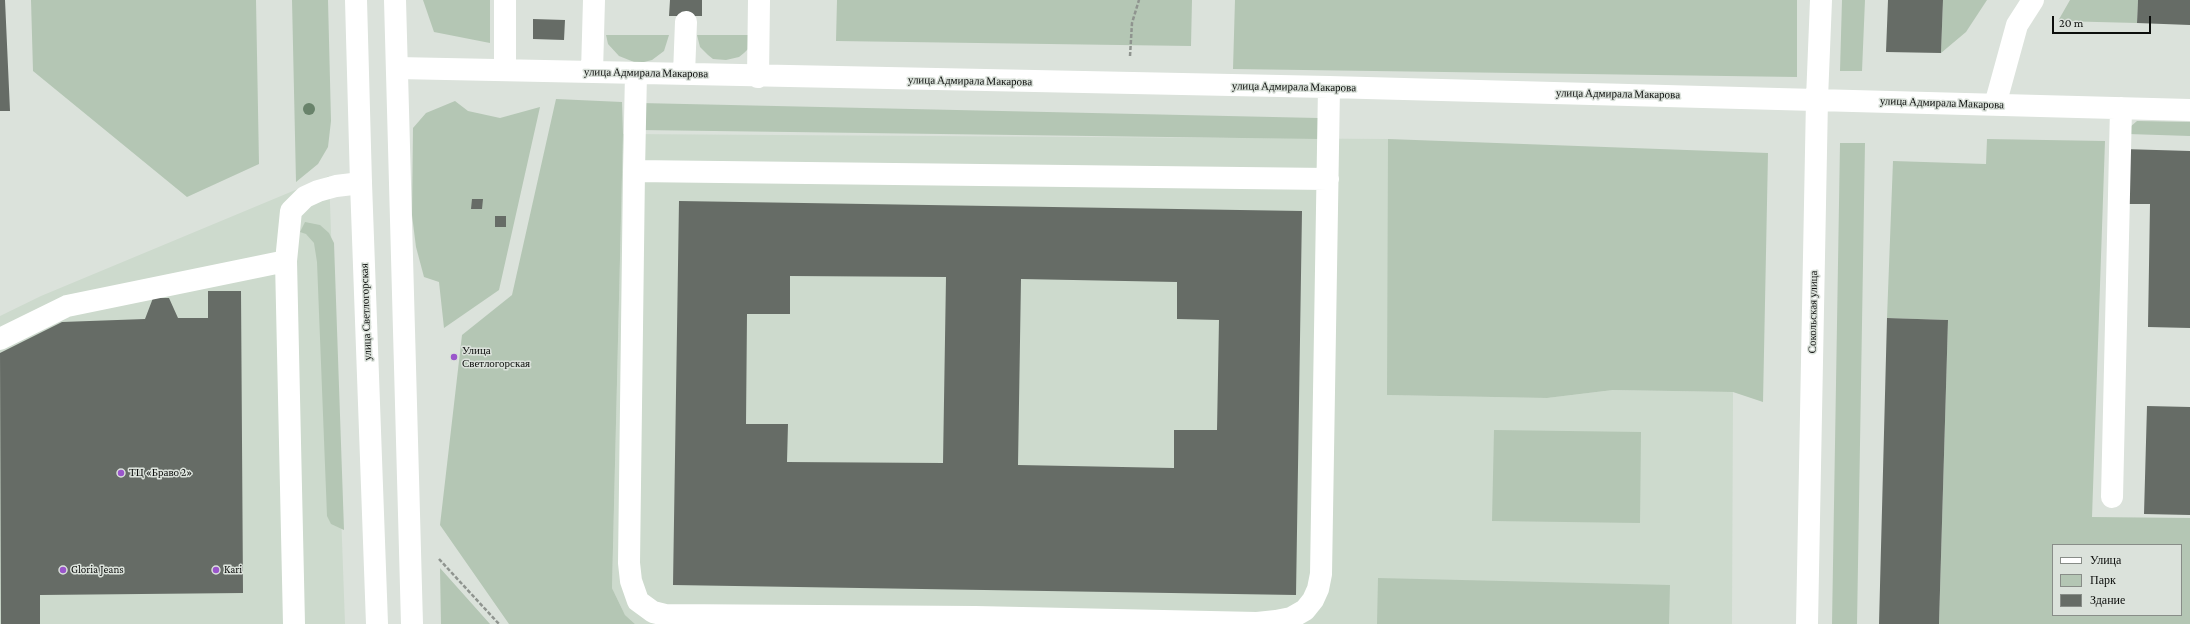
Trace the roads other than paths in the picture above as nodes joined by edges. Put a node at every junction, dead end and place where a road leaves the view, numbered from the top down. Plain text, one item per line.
1 (356, 0) edge
2 (395, 0) edge
3 (505, 0) edge
4 (594, 0) edge
5 (759, 0) edge
6 (1821, 0) edge
7 (2033, 0) edge
8 (686, 22) dead end
9 (397, 68) junction
10 (505, 70) junction
11 (592, 72) junction
12 (636, 73) junction
13 (684, 74) junction
14 (758, 77) junction
15 (1329, 87) junction
16 (1817, 99) junction
17 (1995, 106) junction
18 (2121, 108) junction
19 (2190, 110) edge
20 (634, 171) junction
21 (1328, 179) junction
22 (361, 183) junction
23 (286, 261) junction
24 (0, 339) edge
25 (2112, 497) dead end
26 (665, 619) edge
27 (294, 624) edge
28 (377, 624) edge
29 (412, 624) edge
30 (1807, 624) edge

1 - 22 street, улица Светлогорская
2 - 9 street
3 - 10 street
4 - 11 street
5 - 14 street
6 - 16 street, Сокольская улица
7 - 17 street
8 - 13 street
9 - 10 street, улица Адмирала Макарова
9 - 29 street
10 - 11 street, улица Адмирала Макарова
11 - 12 street, улица Адмирала Макарова
12 - 13 street, улица Адмирала Макарова
12 - 20 street
13 - 14 street, улица Адмирала Макарова
14 - 15 street, улица Адмирала Макарова
15 - 16 street, улица Адмирала Макарова
15 - 21 street
16 - 17 street, улица Адмирала Макарова
16 - 30 street, Сокольская улица
17 - 18 street, улица Адмирала Макарова
18 - 19 street, улица Адмирала Макарова
18 - 25 street
20 - 21 street
20 - 26 street
21 - 26 street
22 - 23 street
22 - 28 street, улица Светлогорская
23 - 24 street
23 - 27 street

